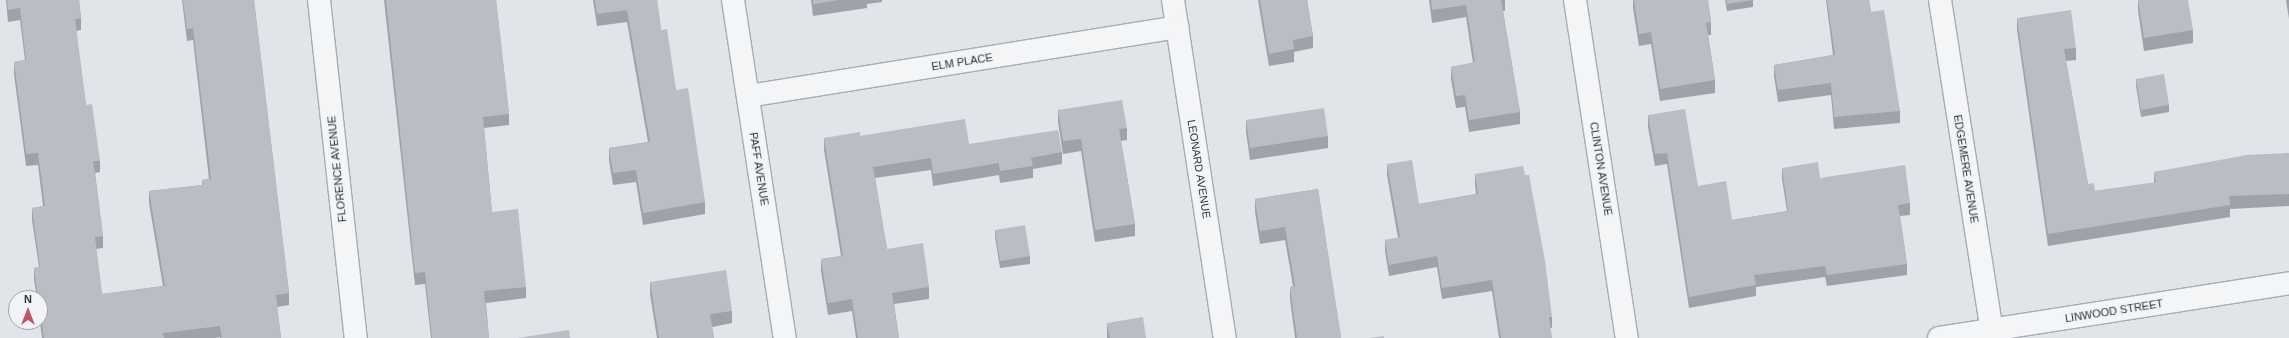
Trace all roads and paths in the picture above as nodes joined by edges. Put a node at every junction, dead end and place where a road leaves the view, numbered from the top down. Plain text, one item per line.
1 (319, 0) edge
2 (733, 0) edge
3 (1173, 0) edge
4 (1575, 0) edge
5 (1940, 0) edge
6 (1177, 27) junction
7 (748, 96) junction
8 (2289, 283) edge
9 (1992, 334) edge
10 (356, 338) edge
11 (785, 338) edge
12 (1225, 338) edge
13 (1627, 338) edge
14 (1939, 338) edge

1 - 10 street, FLORENCE AVENUE
2 - 7 street, PAFF AVENUE
3 - 6 street, LEONARD AVENUE
4 - 13 street, CLINTON AVENUE
5 - 9 street, EDGEMERE AVENUE
6 - 7 street, ELM PLACE
6 - 12 street, LEONARD AVENUE
7 - 11 street, PAFF AVENUE
8 - 9 street, LINWOOD STREET
9 - 14 street, LINWOOD STREET

